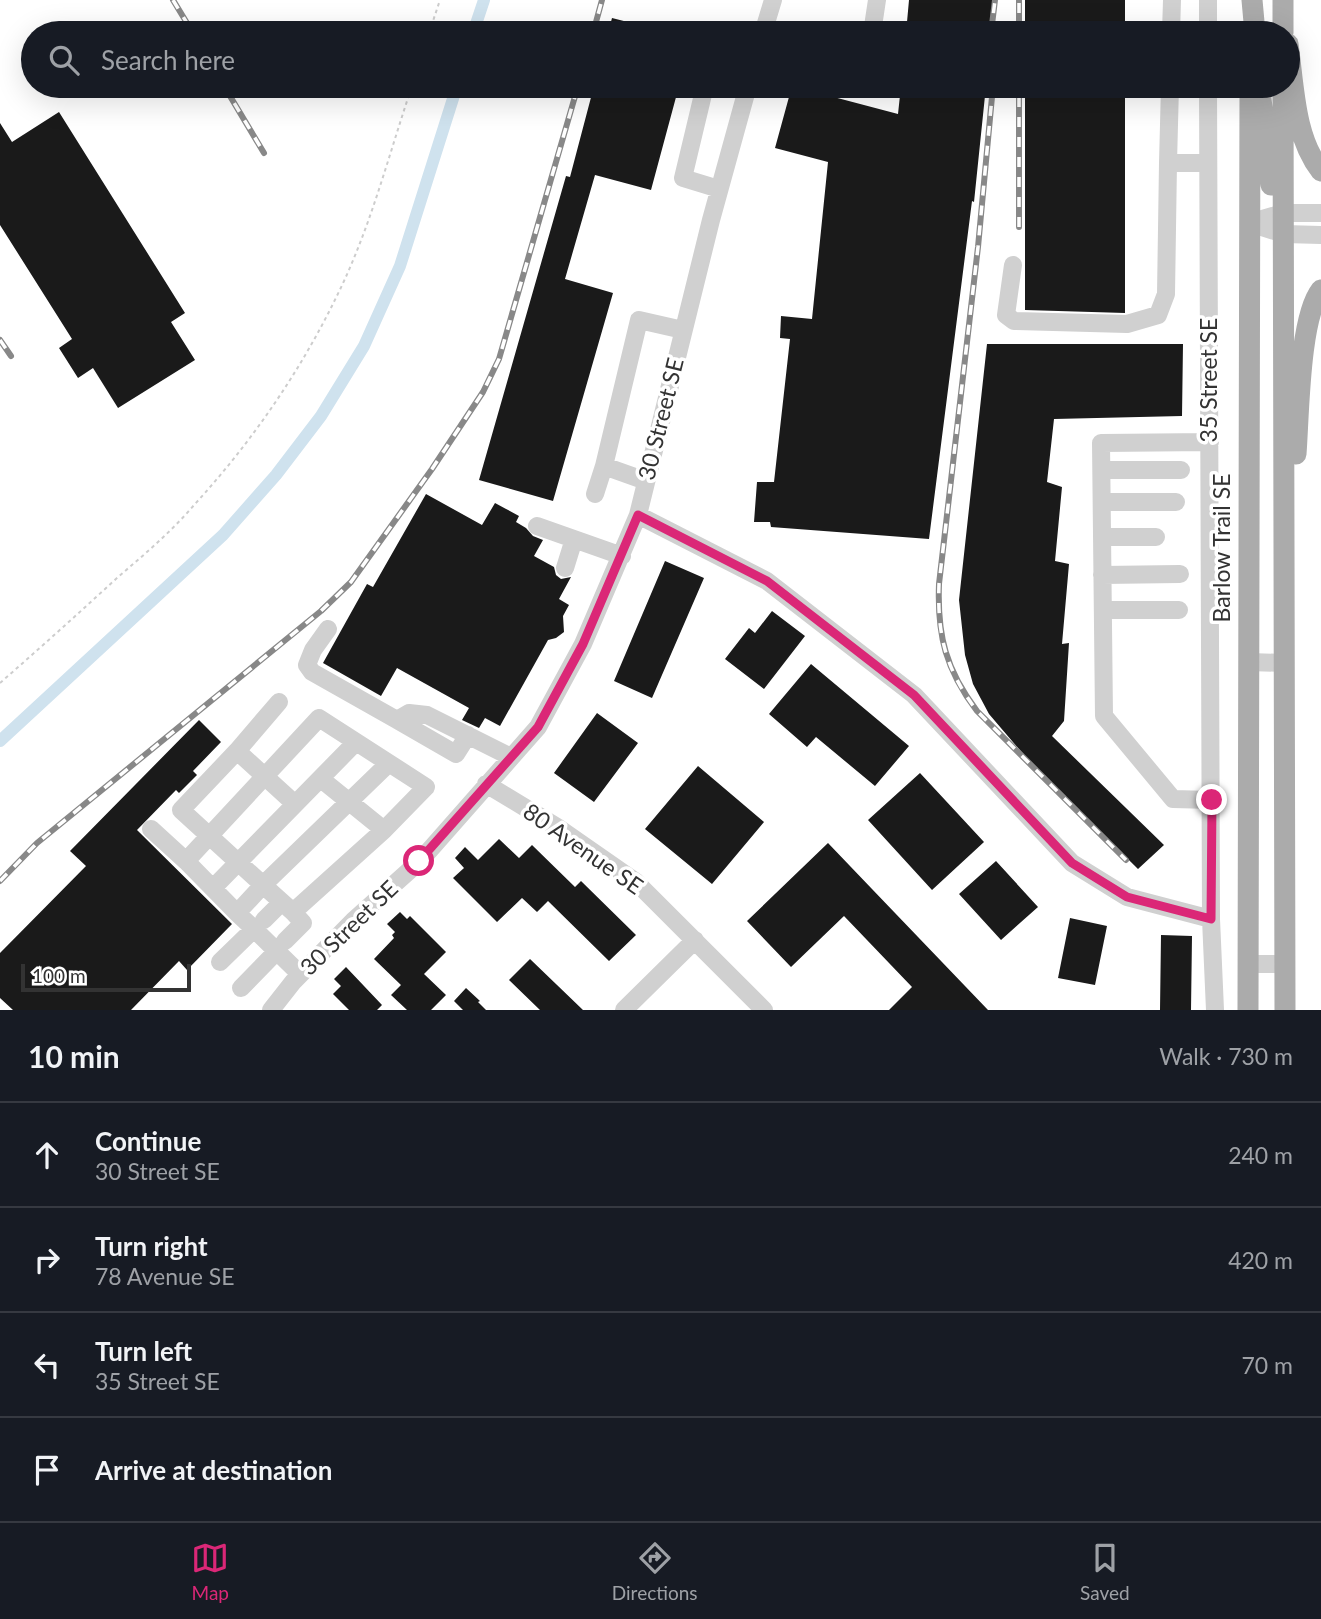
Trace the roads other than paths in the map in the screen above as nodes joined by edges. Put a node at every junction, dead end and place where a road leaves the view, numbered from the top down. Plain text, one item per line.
1 (773, 0) edge
2 (877, 0) edge
3 (1172, 0) edge
4 (1208, 0) edge
5 (1252, 0) edge
6 (767, 21) edge
7 (874, 21) edge
8 (1171, 21) edge
9 (1208, 21) edge
10 (1253, 21) edge
11 (702, 98) edge
12 (745, 98) edge
13 (1170, 98) edge
14 (1208, 98) edge
15 (1250, 98) edge
16 (1262, 98) edge
17 (1283, 98) edge
18 (1297, 98) edge
19 (1168, 163) junction
20 (1208, 163) junction
21 (1321, 171) edge
22 (719, 190) junction
23 (1321, 213) edge
24 (1280, 221) junction
25 (1249, 223) junction
26 (1321, 235) edge
27 (1013, 265) dead end
28 (1321, 290) edge
29 (683, 330) junction
30 (1210, 442) junction
31 (604, 466) junction
32 (1102, 470) junction
33 (1181, 470) dead end
34 (646, 481) junction
35 (595, 494) dead end
36 (1102, 502) junction
37 (1176, 502) dead end
38 (1283, 514) junction
39 (638, 515) junction
40 (537, 526) dead end
41 (1103, 537) junction
42 (1156, 537) dead end
43 (574, 539) junction
44 (622, 556) junction
45 (565, 568) dead end
46 (1180, 574) dead end
47 (1102, 575) junction
48 (1103, 610) junction
49 (1179, 610) dead end
50 (328, 629) dead end
51 (1249, 662) junction
52 (1284, 663) junction
53 (279, 702) dead end
54 (356, 742) junction
55 (237, 751) junction
56 (511, 757) junction
57 (389, 763) junction
58 (265, 776) junction
59 (321, 779) junction
60 (486, 784) junction
61 (1212, 800) junction
62 (349, 803) junction
63 (295, 804) junction
64 (150, 829) dead end
65 (384, 830) junction
66 (210, 835) junction
67 (186, 861) junction
68 (239, 862) junction
69 (263, 885) junction
70 (213, 888) junction
71 (287, 907) junction
72 (237, 913) junction
73 (1211, 919) junction
74 (259, 925) junction
75 (695, 940) junction
76 (281, 946) junction
77 (220, 962) dead end
78 (1248, 964) junction
79 (1285, 964) junction
80 (300, 974) junction
81 (240, 988) dead end
82 (271, 1010) edge
83 (624, 1010) edge
84 (764, 1010) edge
85 (1214, 1010) edge
86 (1248, 1010) edge
87 (1285, 1010) edge

1 - 6 street
2 - 7 street
3 - 8 street
4 - 9 street
5 - 10 main road
11 - 22 street
12 - 22 street, 30 Street SE
13 - 19 street
14 - 20 street, 35 Street SE
15 - 25 main road, Barlow Trail SE
16 - 24 main road
17 - 24 main road
18 - 21 main road
19 - 20 street
19 - 27 street
20 - 30 street, 35 Street SE
22 - 29 street, 30 Street SE
23 - 24 street
24 - 25 street
24 - 26 street
24 - 38 main road
25 - 51 main road, Barlow Trail SE
28 - 38 main road
29 - 31 street
29 - 34 street, 30 Street SE
30 - 32 street
30 - 61 street, 35 Street SE
31 - 34 street
31 - 35 street
32 - 33 street
32 - 36 street
34 - 39 street, 30 Street SE
36 - 37 street
36 - 41 street
38 - 52 main road
39 - 44 street, 30 Street SE
39 - 73 street
40 - 43 street
41 - 42 street
41 - 47 street
43 - 44 street
43 - 45 street
44 - 56 street, 30 Street SE
46 - 47 street
47 - 48 street
48 - 49 street
48 - 61 street
50 - 56 street
51 - 52 street
51 - 78 main road, Barlow Trail SE
52 - 79 main road
53 - 55 street
54 - 57 street
54 - 58 street
54 - 59 street
55 - 58 street
55 - 66 street
56 - 60 street, 30 Street SE
57 - 62 street
57 - 65 street
58 - 63 street
58 - 66 street
59 - 62 street
59 - 63 street
60 - 75 street, 80 Avenue SE
60 - 80 street, 30 Street SE
61 - 73 street, 35 Street SE
62 - 65 street
62 - 69 street
63 - 68 street
64 - 67 street
65 - 71 street
66 - 67 street
66 - 68 street
67 - 70 street
68 - 69 street
68 - 70 street
69 - 71 street
69 - 72 street
70 - 72 street
71 - 74 street
71 - 76 street
72 - 74 street
73 - 85 street, 35 Street SE
74 - 76 street
74 - 77 street
75 - 83 street
75 - 84 street, 80 Avenue SE
76 - 80 street
76 - 81 street
78 - 79 street
78 - 86 main road, Barlow Trail SE
79 - 87 main road
80 - 82 street, 30 Street SE

